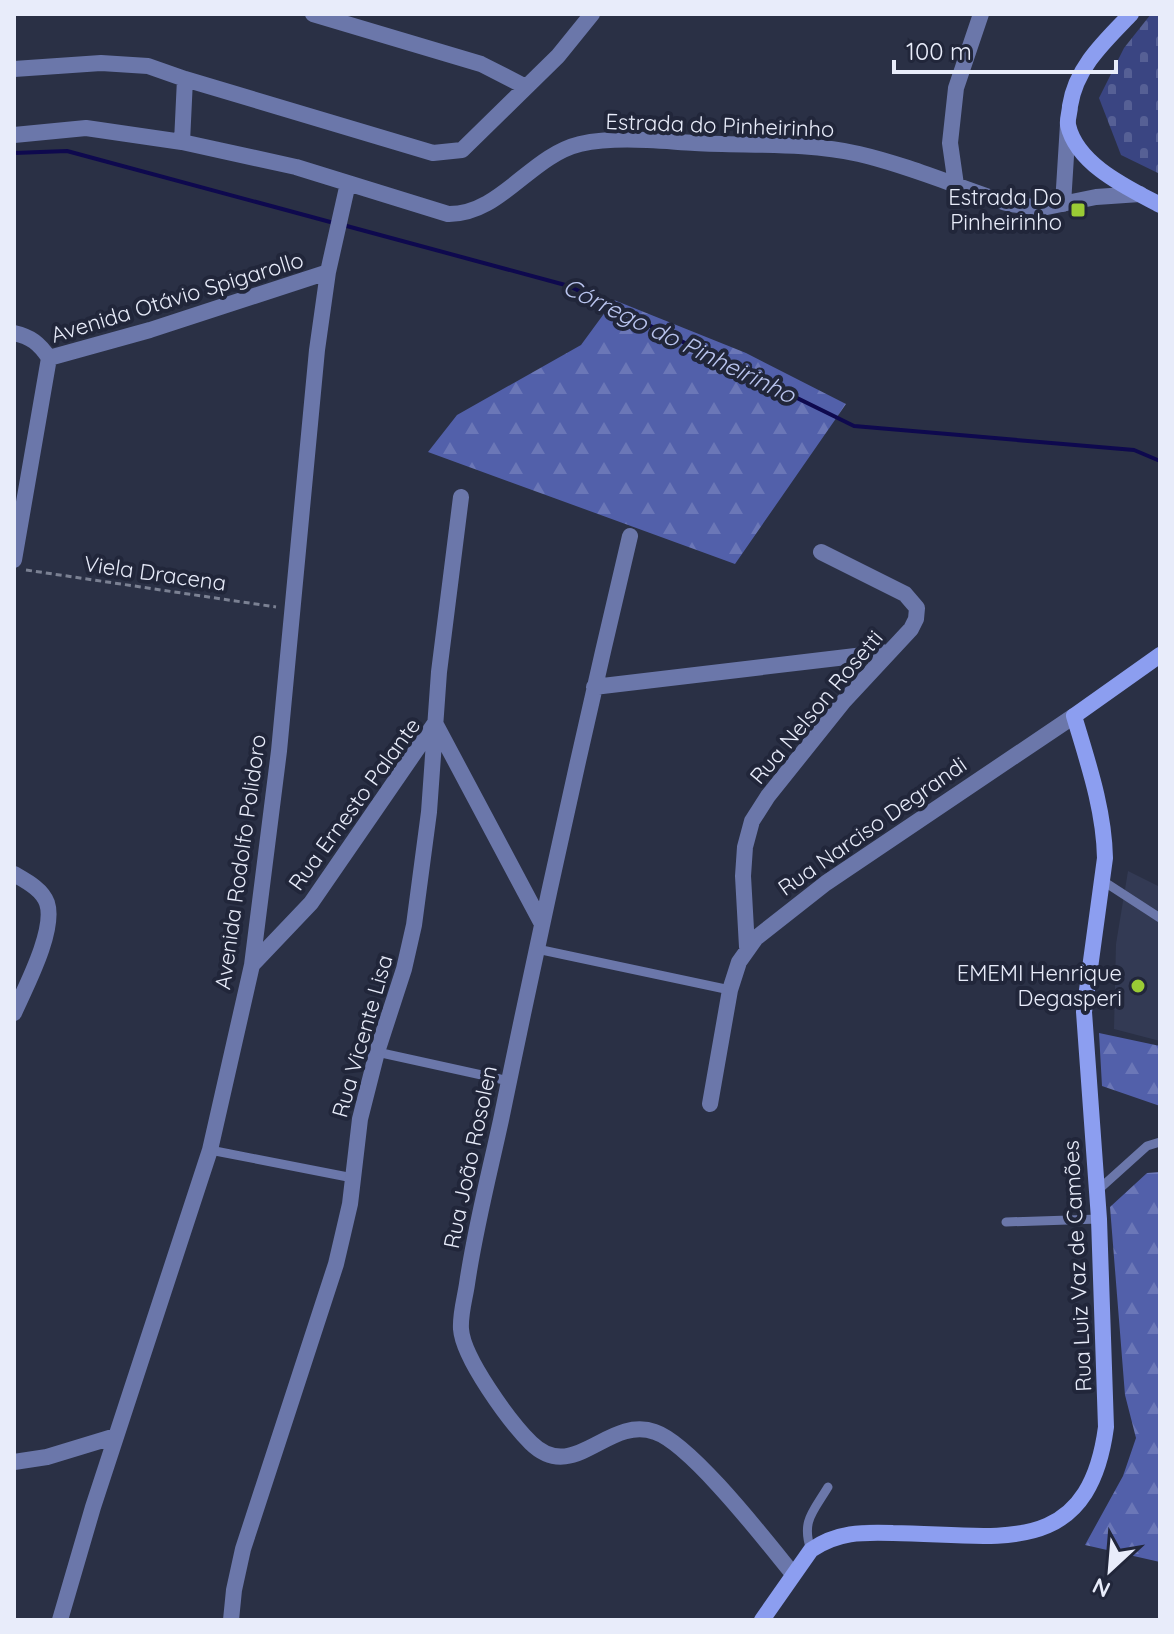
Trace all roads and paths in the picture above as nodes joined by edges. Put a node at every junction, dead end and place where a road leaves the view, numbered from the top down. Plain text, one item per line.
1 (313, 14) edge
2 (591, 14) edge
3 (981, 14) edge
4 (1131, 14) edge
5 (14, 69) edge
6 (185, 79) junction
7 (526, 87) junction
8 (1068, 124) junction
9 (14, 135) edge
10 (182, 142) junction
11 (348, 183) junction
12 (956, 185) junction
13 (1140, 194) junction
14 (1063, 204) junction
15 (1160, 205) edge
16 (328, 272) junction
17 (14, 333) edge
18 (49, 358) junction
19 (461, 497) dead end
20 (630, 536) dead end
21 (821, 552) dead end
22 (14, 560) edge
23 (14, 568) edge
24 (292, 609) junction
25 (889, 652) junction
26 (1160, 655) edge
27 (594, 687) junction
28 (1074, 716) junction
29 (435, 723) junction
30 (14, 874) edge
31 (1103, 881) junction
32 (1160, 918) edge
33 (542, 924) junction
34 (747, 947) junction
35 (537, 949) junction
36 (252, 965) junction
37 (730, 990) junction
38 (14, 1013) edge
39 (377, 1052) junction
40 (509, 1081) junction
41 (710, 1104) dead end
42 (1160, 1142) edge
43 (210, 1150) junction
44 (353, 1178) junction
45 (1097, 1192) junction
46 (1099, 1219) junction
47 (1006, 1222) dead end
48 (116, 1436) junction
49 (14, 1462) edge
50 (828, 1487) dead end
51 (811, 1550) junction
52 (793, 1574) junction
53 (60, 1620) edge
54 (231, 1620) edge
55 (762, 1620) edge

1 - 7 street
2 - 7 street
3 - 12 street
4 - 8 main road
5 - 6 street
6 - 7 street
6 - 10 street
8 - 13 main road
8 - 14 street
9 - 10 street, Estrada do Pinheirinho
10 - 11 street, Estrada do Pinheirinho
11 - 12 street, Estrada do Pinheirinho
11 - 16 street, Avenida Rodolfo Polidoro
12 - 14 street, Estrada do Pinheirinho
13 - 14 street, Estrada do Pinheirinho
13 - 15 main road
16 - 18 street, Avenida Otávio Spigarollo
16 - 24 street, Avenida Rodolfo Polidoro
17 - 18 street
18 - 22 street, Avenida Otávio Spigarollo
19 - 29 street, Rua Vicente Lisa
20 - 27 street, Rua João Rosolen
21 - 25 street, Rua Nelson Rosetti
23 - 24 path, Viela Dracena
24 - 36 street, Avenida Rodolfo Polidoro
25 - 27 street
25 - 34 street, Rua Nelson Rosetti
26 - 28 main road, Rua Narciso Degrandi
27 - 33 street, Rua João Rosolen
28 - 31 main road, Rua Luiz Vaz de Camões
28 - 34 street, Rua Narciso Degrandi
29 - 33 street, Rua Ernesto Palante
29 - 36 street, Rua Ernesto Palante
29 - 39 street, Rua Vicente Lisa
30 - 38 street
31 - 32 lane
31 - 45 main road, Rua Luiz Vaz de Camões
33 - 35 street, Rua João Rosolen
34 - 37 street, Rua Narciso Degrandi
35 - 37 lane
35 - 40 street, Rua João Rosolen
36 - 43 street, Avenida Rodolfo Polidoro
37 - 41 street, Rua Narciso Degrandi
39 - 40 lane
39 - 44 street, Rua Vicente Lisa
40 - 52 street, Rua João Rosolen
42 - 45 lane
43 - 44 lane
43 - 48 street, Avenida Rodolfo Polidoro
44 - 54 street, Rua Vicente Lisa
45 - 46 main road, Rua Luiz Vaz de Camões
46 - 47 lane
46 - 51 main road, Rua Luiz Vaz de Camões
48 - 49 street
48 - 53 street, Avenida Rodolfo Polidoro
50 - 51 lane
51 - 52 main road, Rua Luiz Vaz de Camões
52 - 55 main road, Rua Luiz Vaz de Camões

